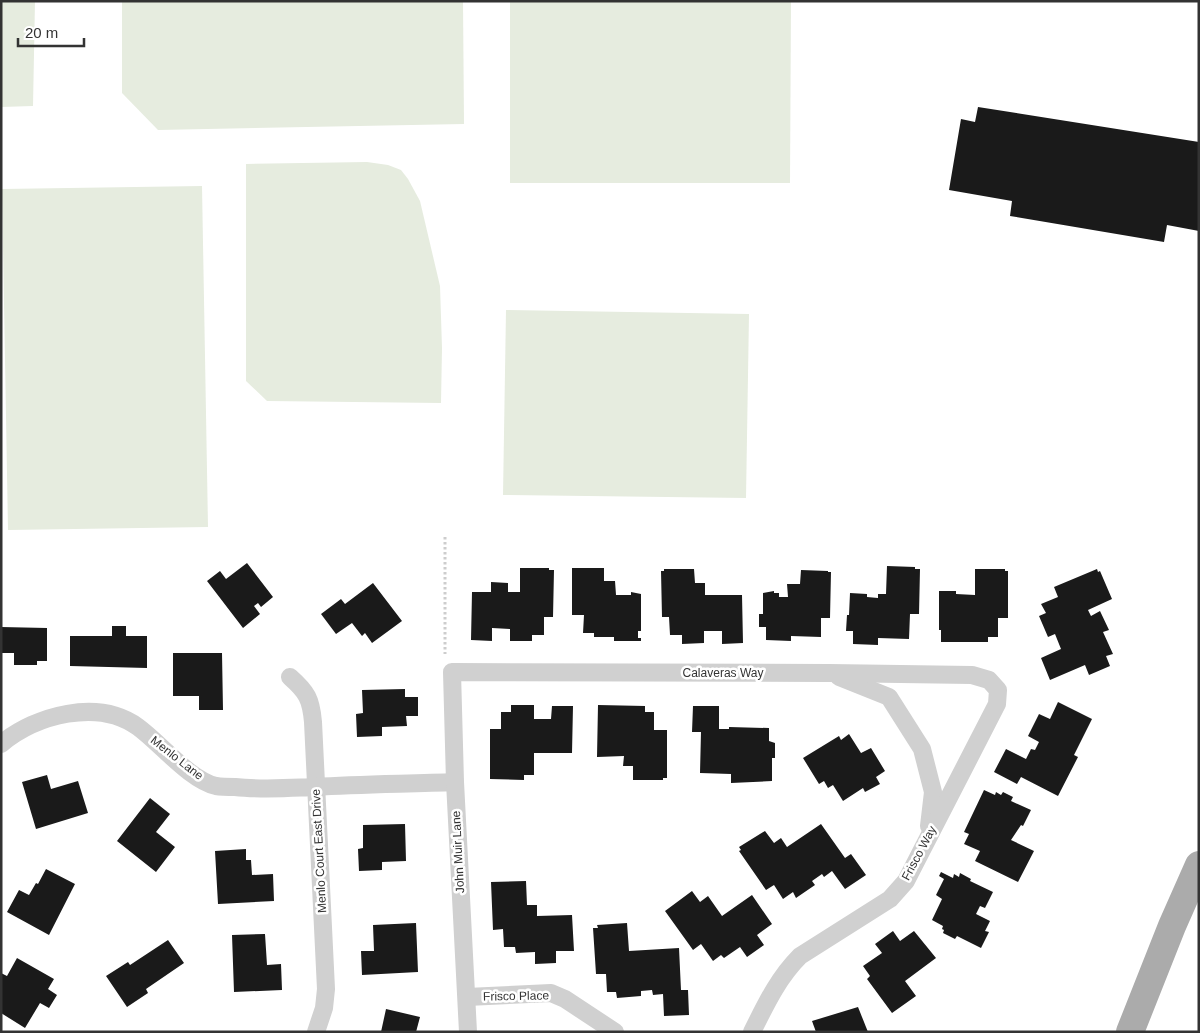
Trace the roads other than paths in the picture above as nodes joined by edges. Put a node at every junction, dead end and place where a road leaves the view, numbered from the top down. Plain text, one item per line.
1 (452, 672) joint
2 (829, 673) junction
3 (290, 677) dead end
4 (992, 684) joint
5 (1, 744) edge
6 (454, 782) junction
7 (316, 787) junction
8 (928, 838) junction
9 (1199, 865) edge
10 (467, 998) junction
11 (316, 1032) edge
12 (468, 1032) edge
13 (615, 1032) edge
14 (752, 1032) edge
15 (1130, 1032) edge

1 - 2 street, Calaveras Way
1 - 6 street, John Muir Lane
2 - 4 street, Calaveras Way
2 - 8 street
3 - 7 street, Menlo Court East Drive
4 - 8 street, Frisco Way
5 - 7 street, Menlo Lane
6 - 7 street, Menlo Lane
6 - 10 street, John Muir Lane
7 - 11 street, Menlo Court East Drive
8 - 14 street, Frisco Way
9 - 15 main road
10 - 12 street, John Muir Lane
10 - 13 street, Frisco Place

